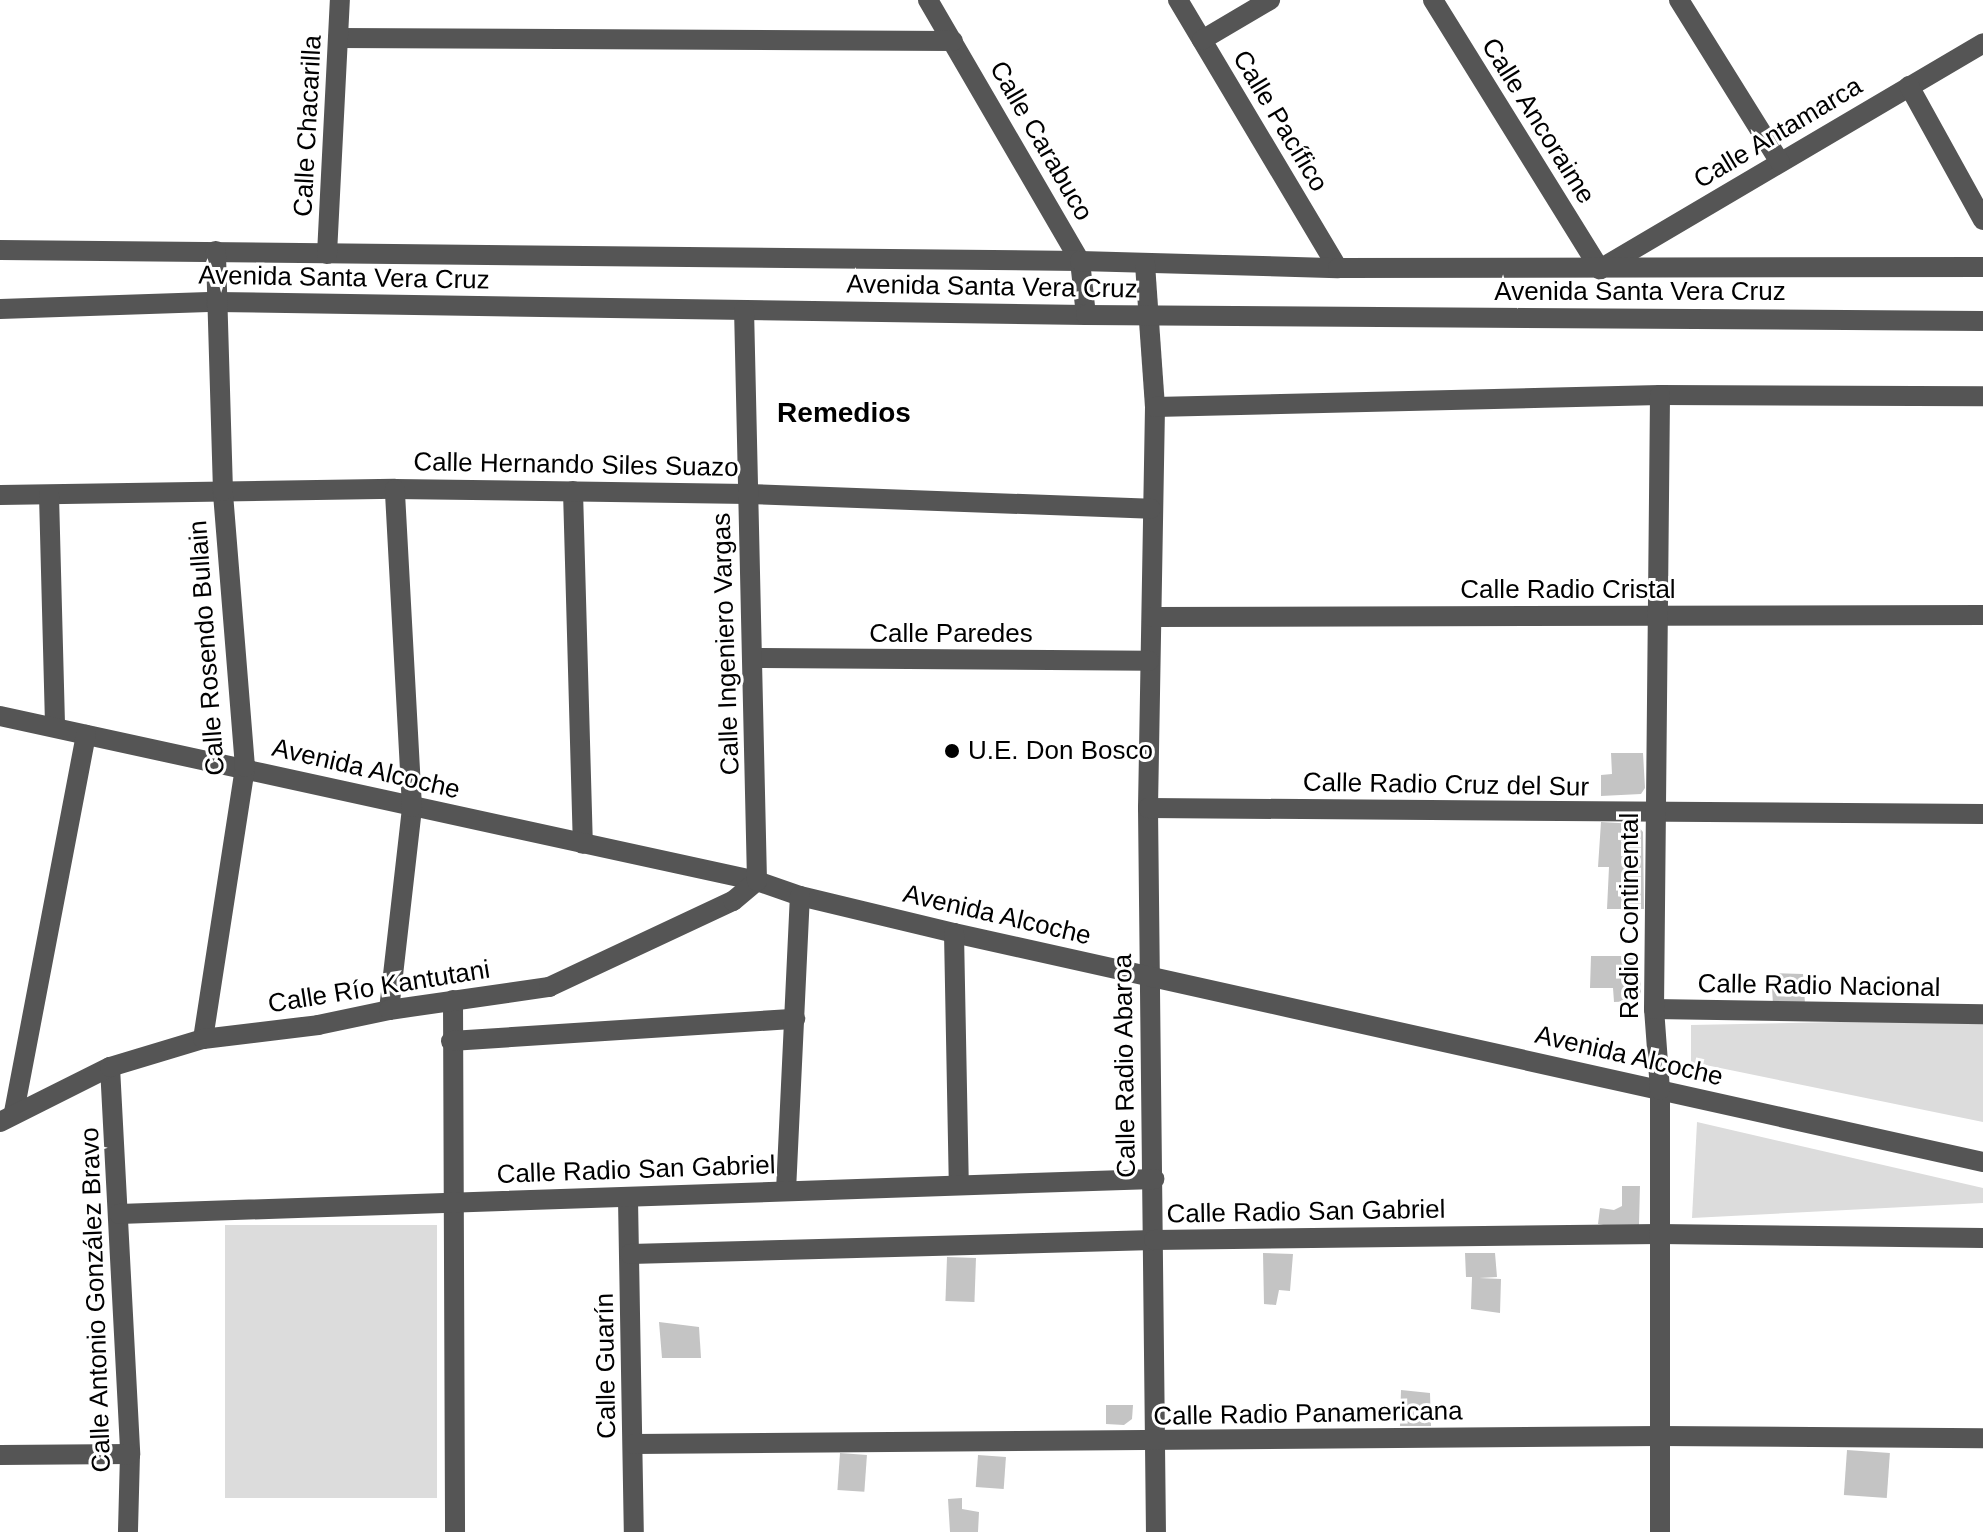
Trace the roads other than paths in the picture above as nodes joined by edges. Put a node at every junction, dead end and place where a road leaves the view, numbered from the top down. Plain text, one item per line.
1 (340, 0) edge
2 (928, 0) edge
3 (1178, 0) edge
4 (1270, 0) edge
5 (1433, 0) edge
6 (1679, 0) edge
7 (338, 38) junction
8 (1202, 40) junction
9 (953, 41) junction
10 (1983, 43) edge
11 (1909, 86) junction
12 (1780, 162) junction
13 (1983, 220) edge
14 (0, 250) edge
15 (216, 251) junction
16 (327, 254) junction
17 (1080, 261) junction
18 (1145, 264) junction
19 (1983, 267) edge
20 (1338, 268) junction
21 (1600, 269) junction
22 (216, 302) junction
23 (0, 309) edge
24 (744, 310) junction
25 (1086, 315) junction
26 (1151, 315) junction
27 (1983, 321) edge
28 (1660, 395) junction
29 (1983, 396) edge
30 (1155, 407) junction
31 (395, 489) junction
32 (223, 491) junction
33 (573, 491) junction
34 (748, 494) junction
35 (0, 495) edge
36 (49, 495) junction
37 (1151, 509) junction
38 (1657, 615) junction
39 (1983, 615) edge
40 (1152, 617) junction
41 (753, 658) junction
42 (1149, 661) junction
43 (0, 716) edge
44 (55, 727) junction
45 (86, 735) junction
46 (245, 767) junction
47 (412, 807) junction
48 (1148, 808) junction
49 (1656, 813) junction
50 (1983, 814) edge
51 (583, 844) junction
52 (757, 881) junction
53 (800, 896) junction
54 (954, 933) junction
55 (1148, 976) junction
56 (453, 1000) junction
57 (1654, 1009) junction
58 (389, 1010) junction
59 (1983, 1014) edge
60 (795, 1019) junction
61 (203, 1039) junction
62 (451, 1041) junction
63 (110, 1067) junction
64 (1660, 1090) junction
65 (7, 1117) edge
66 (1983, 1162) edge
67 (1154, 1179) junction
68 (959, 1185) junction
69 (786, 1191) junction
70 (628, 1199) junction
71 (453, 1201) junction
72 (119, 1214) junction
73 (1659, 1234) junction
74 (1983, 1238) edge
75 (1154, 1240) junction
76 (630, 1254) junction
77 (1660, 1436) junction
78 (1983, 1438) edge
79 (1157, 1442) junction
80 (634, 1444) junction
81 (130, 1454) junction
82 (0, 1455) edge
83 (128, 1532) edge
84 (455, 1532) edge
85 (634, 1532) edge
86 (1156, 1532) edge
87 (1660, 1532) edge

1 - 7 street, Calle Chacarilla
2 - 9 street, Calle Carabuco
3 - 8 street, Calle Pacífico
4 - 8 street
5 - 21 street, Calle Ancoraime
6 - 12 street
7 - 9 street
7 - 16 street, Calle Chacarilla
8 - 20 street, Calle Pacífico
9 - 17 street, Calle Carabuco
10 - 11 street, Calle Antamarca
11 - 12 street, Calle Antamarca
11 - 13 street
12 - 21 street, Calle Antamarca
14 - 15 street, Avenida Santa Vera Cruz
15 - 16 street, Avenida Santa Vera Cruz
15 - 22 street, Calle Rosendo Bullain
16 - 17 street, Avenida Santa Vera Cruz
17 - 18 street, Avenida Santa Vera Cruz
17 - 25 street, Calle Carabuco
18 - 20 street, Avenida Santa Vera Cruz
18 - 26 street, Calle Radio Abaroa
19 - 21 street, Avenida Santa Vera Cruz
20 - 21 street, Avenida Santa Vera Cruz
22 - 23 street, Avenida Santa Vera Cruz
22 - 24 street, Avenida Santa Vera Cruz
22 - 32 street, Calle Rosendo Bullain
24 - 25 street, Avenida Santa Vera Cruz
24 - 34 street, Calle Ingeniero Vargas
25 - 26 street, Avenida Santa Vera Cruz
26 - 27 street, Avenida Santa Vera Cruz
26 - 30 street, Calle Radio Abaroa
28 - 29 street
28 - 30 street
28 - 38 street, Radio Continental
30 - 37 street, Calle Radio Abaroa
31 - 32 street, Calle Hernando Siles Suazo
31 - 33 street, Calle Hernando Siles Suazo
31 - 47 street
32 - 36 street, Calle Hernando Siles Suazo
32 - 46 street, Calle Rosendo Bullain
33 - 34 street, Calle Hernando Siles Suazo
33 - 51 street
34 - 37 street, Calle Hernando Siles Suazo
34 - 41 street, Calle Ingeniero Vargas
35 - 36 street, Calle Hernando Siles Suazo
36 - 44 street
37 - 40 street, Calle Radio Abaroa
38 - 39 street, Calle Radio Cristal
38 - 40 street, Calle Radio Cristal
38 - 49 street, Radio Continental
40 - 42 street, Calle Radio Abaroa
41 - 42 street, Calle Paredes
41 - 52 street, Calle Ingeniero Vargas
42 - 48 street, Calle Radio Abaroa
43 - 44 street, Avenida Alcoche
44 - 45 street, Avenida Alcoche
45 - 46 street, Avenida Alcoche
45 - 65 street
46 - 47 street, Avenida Alcoche
46 - 61 street, Calle Rosendo Bullain
47 - 51 street, Avenida Alcoche
47 - 58 street
48 - 49 street, Calle Radio Cruz del Sur
48 - 55 street, Calle Radio Abaroa
49 - 50 street, Calle Radio Cruz del Sur
49 - 57 street, Radio Continental
51 - 52 street, Avenida Alcoche
52 - 53 street, Avenida Alcoche
52 - 56 street, Calle Río Kantutani
53 - 54 street, Avenida Alcoche
53 - 60 street
54 - 55 street, Avenida Alcoche
54 - 68 street
55 - 64 street, Avenida Alcoche
55 - 67 street, Calle Radio Abaroa
56 - 58 street, Calle Río Kantutani
56 - 62 street
57 - 59 street, Calle Radio Nacional
57 - 64 street, Radio Continental
58 - 61 street, Calle Río Kantutani
60 - 62 street
60 - 69 street
61 - 63 street, Calle Río Kantutani
62 - 71 street
63 - 65 street, Calle Río Kantutani
63 - 72 street, Calle Antonio González Bravo
64 - 66 street, Avenida Alcoche
64 - 73 street, Radio Continental
67 - 68 street, Calle Radio San Gabriel
67 - 75 street, Calle Radio Abaroa
68 - 69 street, Calle Radio San Gabriel
69 - 70 street, Calle Radio San Gabriel
70 - 71 street, Calle Radio San Gabriel
70 - 76 street, Calle Guarín
71 - 72 street, Calle Radio San Gabriel
71 - 84 street
72 - 81 street, Calle Antonio González Bravo
73 - 74 street, Calle Radio San Gabriel
73 - 75 street, Calle Radio San Gabriel
73 - 77 street, Radio Continental
75 - 76 street, Calle Radio San Gabriel
75 - 79 street, Calle Radio Abaroa
76 - 80 street, Calle Guarín
77 - 78 street, Calle Radio Panamericana
77 - 79 street, Calle Radio Panamericana
77 - 87 street, Radio Continental
79 - 80 street, Calle Radio Panamericana
79 - 86 street, Calle Radio Abaroa
80 - 85 street, Calle Guarín
81 - 82 street
81 - 83 street, Calle Antonio González Bravo

